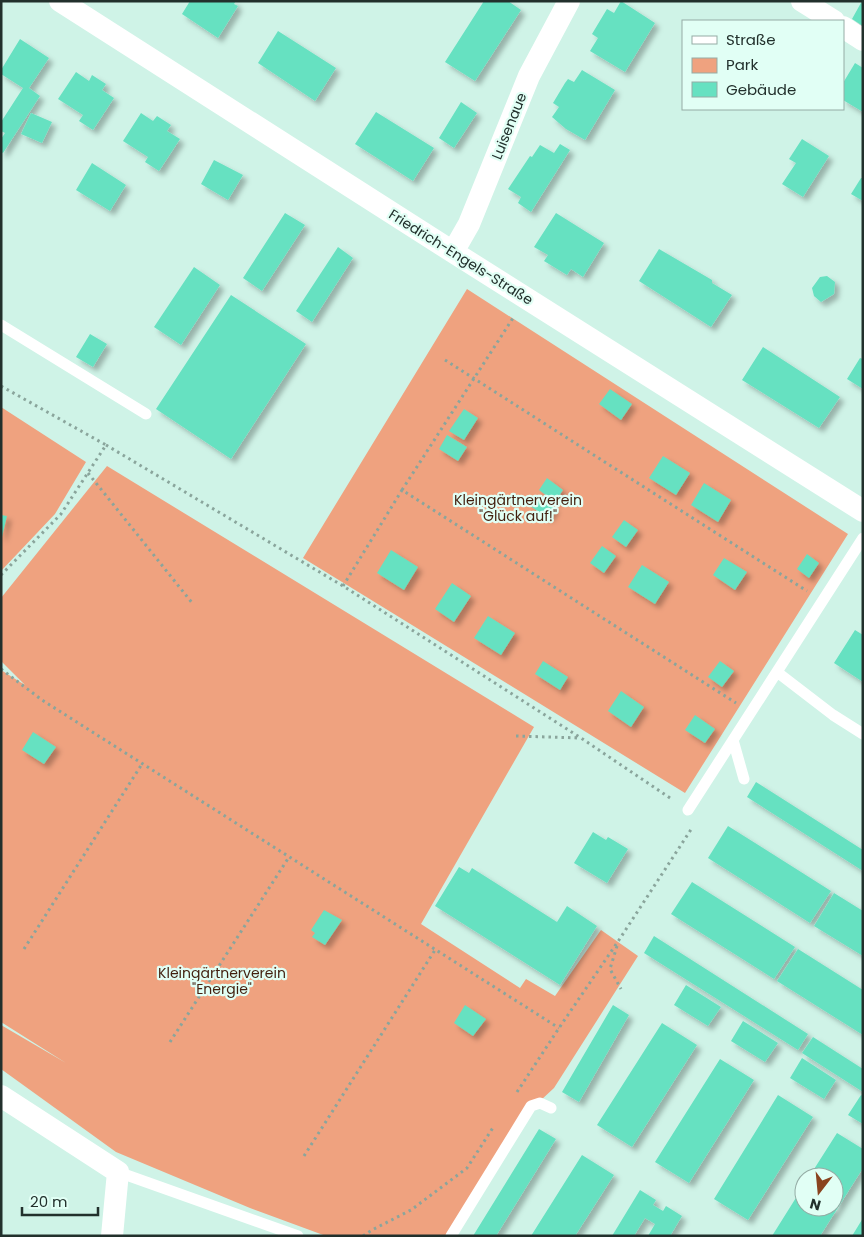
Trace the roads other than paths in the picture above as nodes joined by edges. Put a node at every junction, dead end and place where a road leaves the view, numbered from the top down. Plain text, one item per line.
1 (60, 1) edge
2 (569, 1) edge
3 (802, 1) edge
4 (832, 20) edge
5 (844, 28) edge
6 (863, 40) edge
7 (453, 252) junction
8 (1, 325) edge
9 (146, 414) dead end
10 (863, 511) edge
11 (863, 538) edge
12 (777, 672) junction
13 (863, 734) edge
14 (733, 740) junction
15 (744, 780) dead end
16 (688, 810) road end
17 (1, 1096) edge
18 (551, 1108) dead end
19 (118, 1172) junction
20 (112, 1236) edge
21 (298, 1236) edge
22 (451, 1236) edge

1 - 7 street, Friedrich-Engels-Straße
2 - 7 street, Luisenaue
3 - 4 street
5 - 6 street
7 - 10 street, Friedrich-Engels-Straße
8 - 9 lane
11 - 12 lane
12 - 13 lane
12 - 14 lane
14 - 15 lane
14 - 16 lane
17 - 19 street
18 - 22 lane
19 - 20 street
19 - 21 lane

